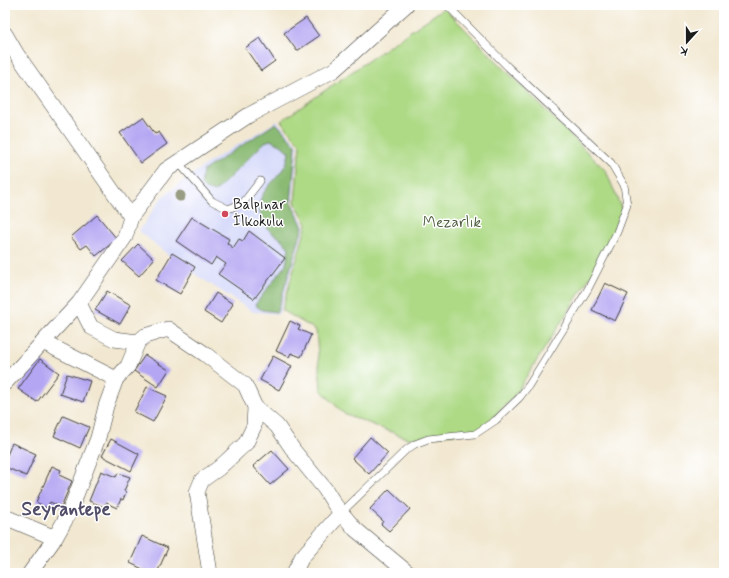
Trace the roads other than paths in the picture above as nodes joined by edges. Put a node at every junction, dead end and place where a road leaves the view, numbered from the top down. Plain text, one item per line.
1 (406, 5) edge
2 (447, 5) edge
3 (5, 34) edge
4 (177, 162) junction
5 (260, 181) dead end
6 (131, 217) junction
7 (79, 303) junction
8 (43, 342) junction
9 (138, 342) junction
10 (116, 379) junction
11 (5, 383) edge
12 (255, 407) junction
13 (341, 513) junction
14 (5, 518) edge
15 (55, 538) junction
16 (30, 573) edge
17 (210, 573) edge
18 (294, 573) edge
19 (408, 573) edge

1 - 4 street
2 - 13 lane
3 - 6 street
4 - 5 lane
4 - 6 street
6 - 7 street
7 - 8 street
7 - 9 street
8 - 10 street
8 - 11 street
9 - 10 street
9 - 12 street
10 - 15 street
12 - 13 street
12 - 17 street
13 - 18 street
13 - 19 street
14 - 15 street
15 - 16 street

